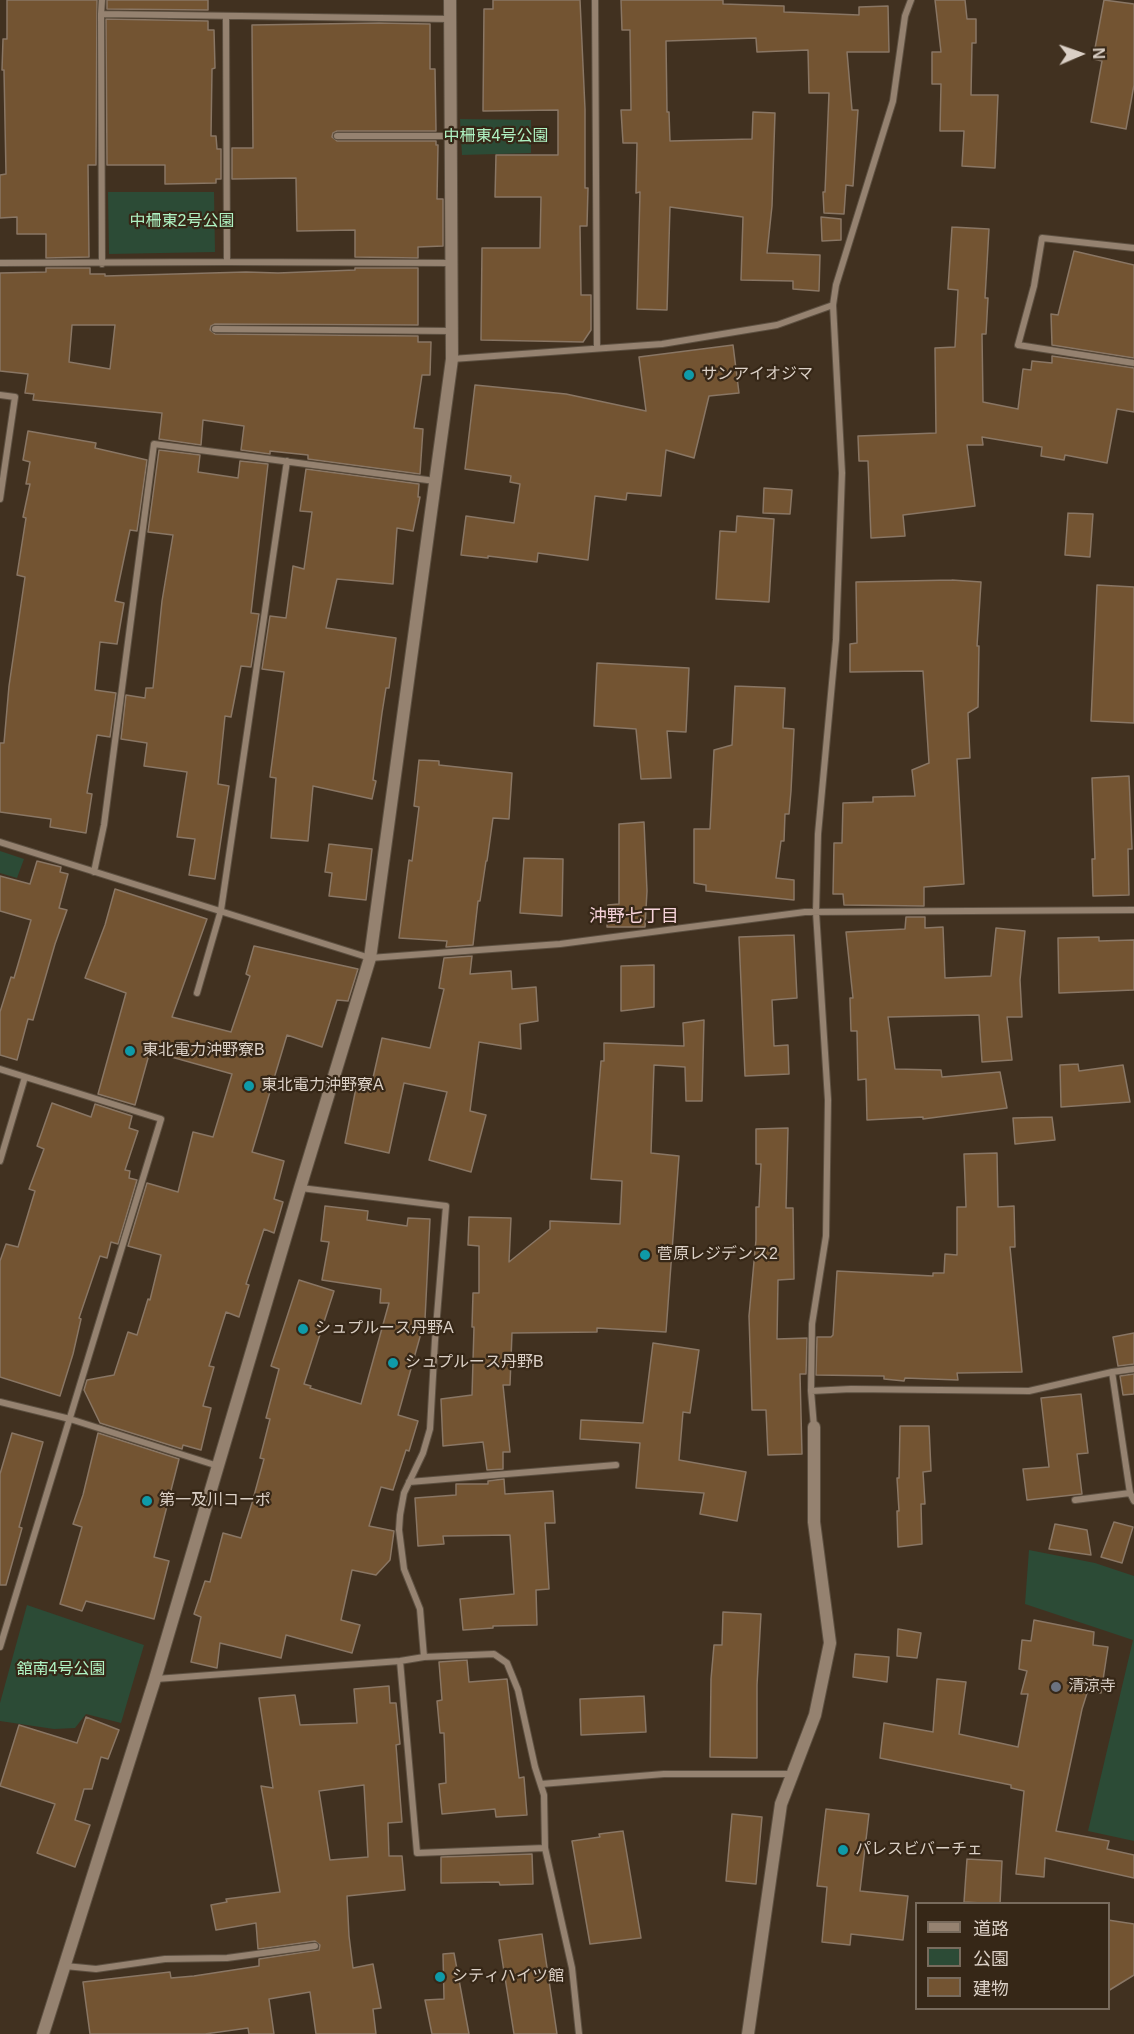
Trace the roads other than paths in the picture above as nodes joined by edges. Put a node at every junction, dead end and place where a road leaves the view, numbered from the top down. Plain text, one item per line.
1 (102, 0) edge
2 (450, 0) edge
3 (595, 0) edge
4 (911, 0) edge
5 (101, 14) junction
6 (226, 16) junction
7 (450, 19) junction
8 (337, 136) dead end
9 (450, 136) junction
10 (1134, 248) edge
11 (227, 262) junction
12 (450, 263) junction
13 (0, 264) edge
14 (102, 264) junction
15 (833, 305) junction
16 (215, 329) dead end
17 (452, 331) junction
18 (597, 348) junction
19 (452, 358) junction
20 (1134, 363) edge
21 (0, 395) edge
22 (287, 461) junction
23 (436, 481) junction
24 (0, 499) edge
25 (0, 842) edge
26 (94, 872) junction
27 (221, 910) junction
28 (1134, 910) edge
29 (816, 912) junction
30 (370, 958) junction
31 (197, 993) dead end
32 (0, 1069) edge
33 (25, 1077) junction
34 (0, 1161) edge
35 (300, 1188) junction
36 (1134, 1369) edge
37 (1112, 1372) junction
38 (811, 1391) junction
39 (0, 1402) edge
40 (70, 1419) junction
41 (814, 1426) joint
42 (616, 1465) dead end
43 (218, 1466) junction
44 (409, 1482) junction
45 (1130, 1493) junction
46 (1075, 1500) dead end
47 (1134, 1501) edge
48 (0, 1647) edge
49 (424, 1657) junction
50 (400, 1661) junction
51 (155, 1679) junction
52 (794, 1774) junction
53 (541, 1784) junction
54 (545, 1848) junction
55 (315, 1946) dead end
56 (64, 1965) junction
57 (43, 2034) edge
58 (579, 2034) edge
59 (748, 2034) edge

1 - 5 street
2 - 7 street
3 - 18 street
4 - 15 street
5 - 6 street
5 - 14 street
6 - 7 street
6 - 11 street
7 - 9 street
8 - 9 street
9 - 12 street
10 - 20 street
11 - 12 street
11 - 14 street
12 - 17 street
13 - 14 street
15 - 18 street
15 - 29 street
16 - 17 street
17 - 19 street
18 - 19 street
19 - 23 street
21 - 24 street
22 - 23 street
22 - 26 street
22 - 27 street
23 - 30 street
25 - 26 street
26 - 27 street
27 - 30 street
27 - 31 street
28 - 29 street
29 - 30 street
29 - 38 street
30 - 35 street
32 - 33 street
33 - 34 street
33 - 40 street
35 - 43 street
35 - 44 street
36 - 37 street
37 - 38 street
37 - 45 street
38 - 41 street
39 - 40 street
40 - 43 street
40 - 48 street
41 - 52 street
42 - 44 street
43 - 51 street
44 - 49 street
45 - 46 street
45 - 47 street
49 - 50 street
49 - 53 street
50 - 51 street
50 - 54 street
51 - 56 street
52 - 53 street
52 - 59 street
53 - 54 street
54 - 58 street
55 - 56 street
56 - 57 street

